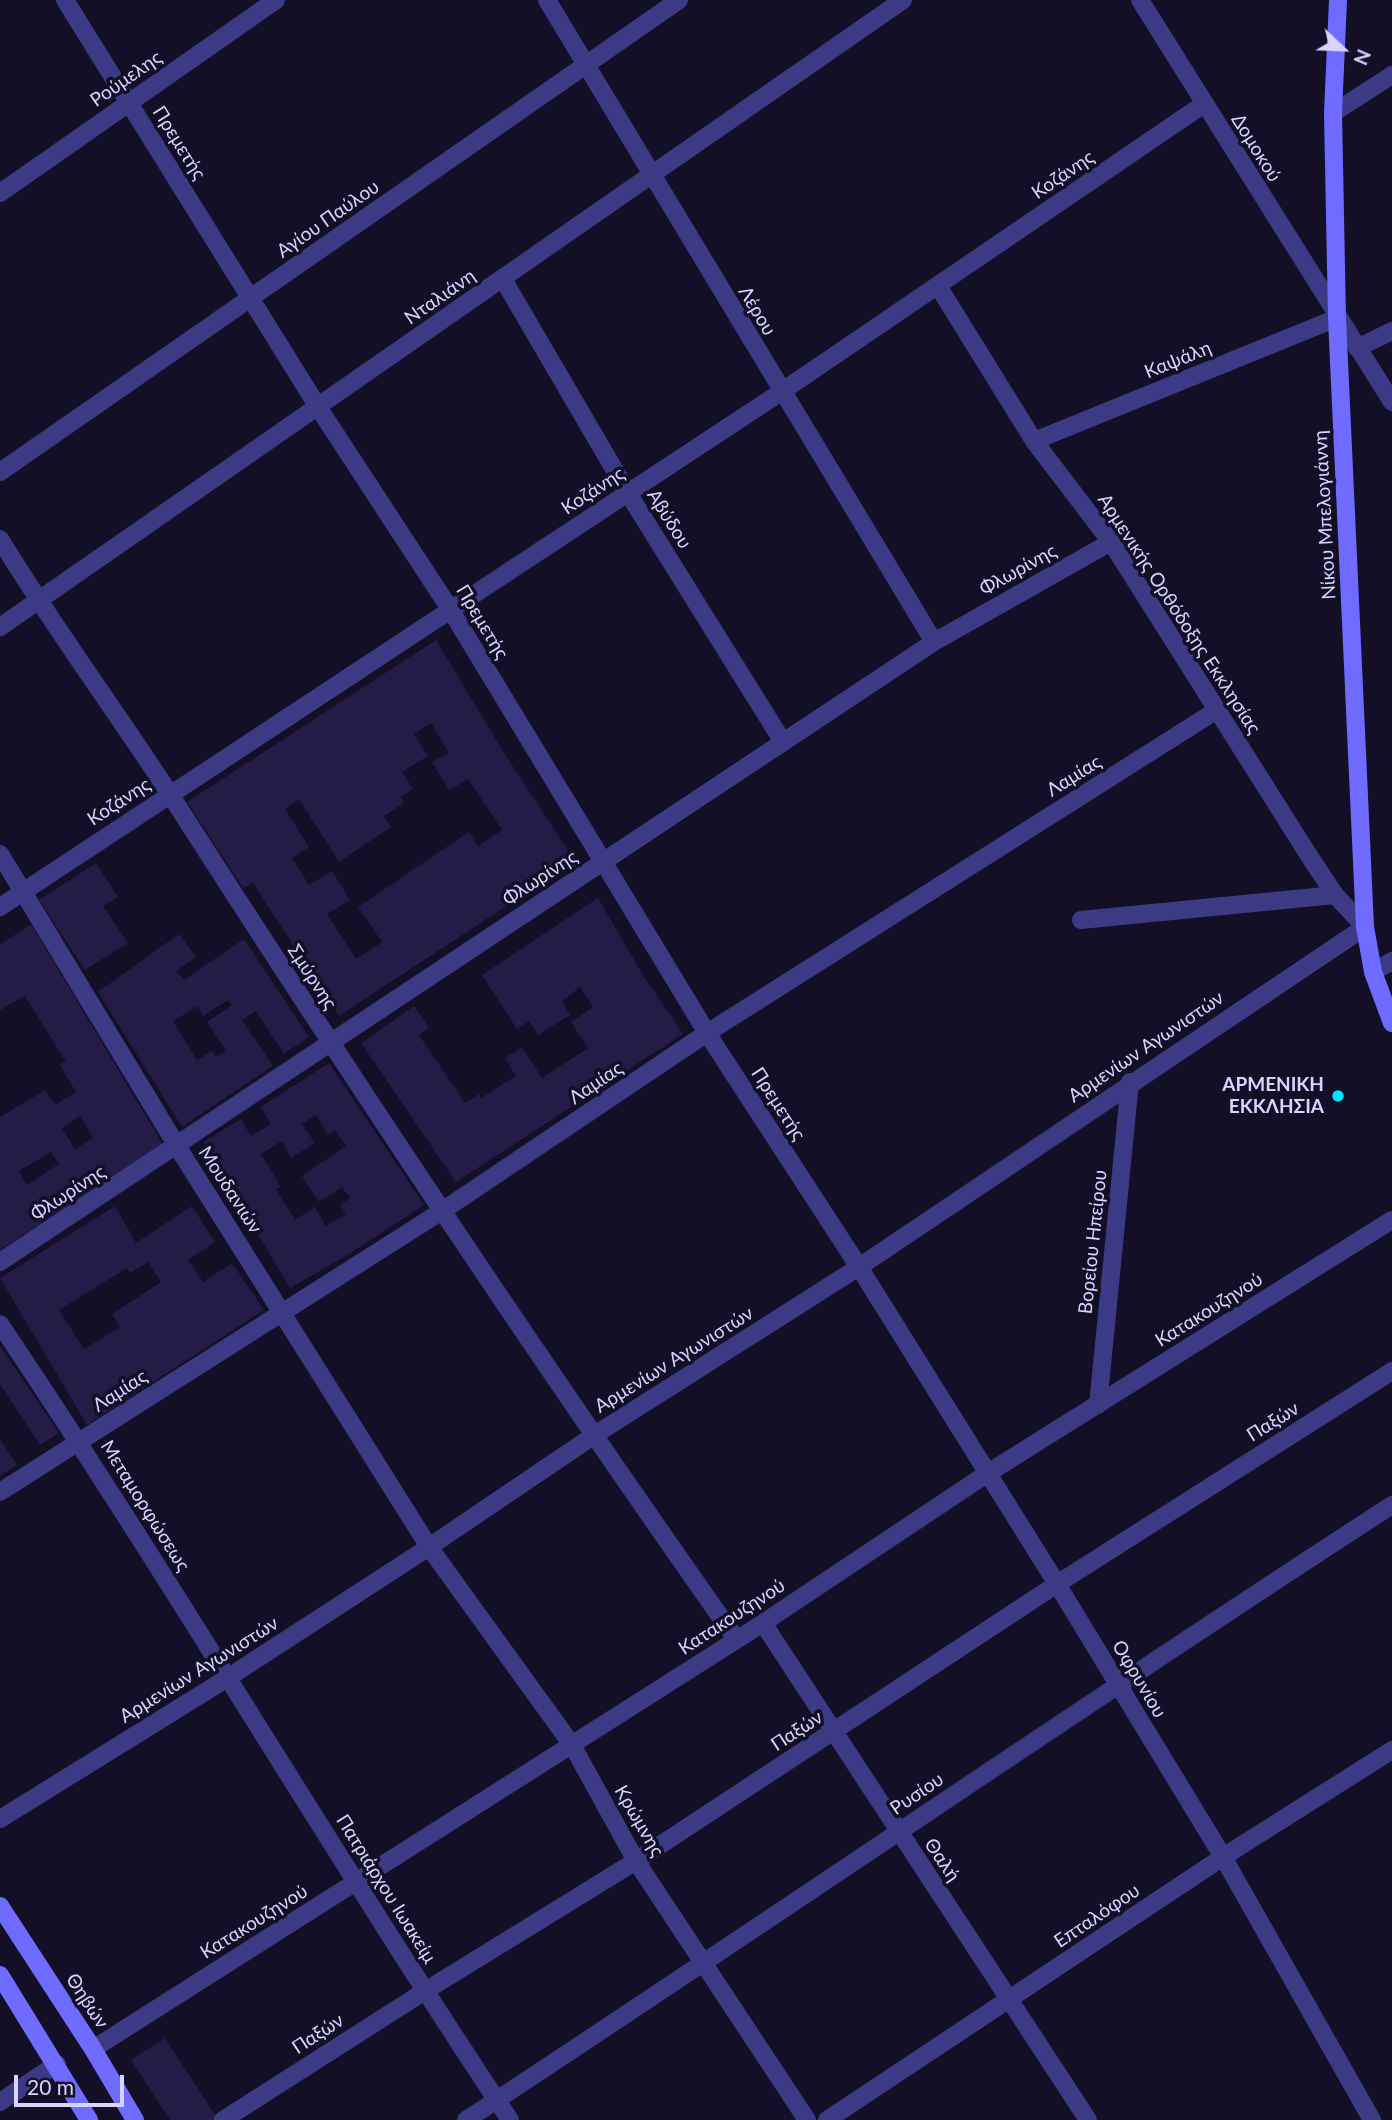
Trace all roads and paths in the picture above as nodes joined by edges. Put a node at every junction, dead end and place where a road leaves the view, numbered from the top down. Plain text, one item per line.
1 (65, 0) edge
2 (276, 0) edge
3 (547, 0) edge
4 (679, 0) edge
5 (903, 0) edge
6 (1140, 0) edge
7 (1338, 0) edge
8 (586, 65) junction
9 (1392, 75) edge
10 (129, 103) junction
11 (1204, 104) junction
12 (1333, 113) junction
13 (652, 175) junction
14 (0, 193) edge
15 (503, 279) junction
16 (938, 286) junction
17 (250, 298) junction
18 (1337, 318) junction
19 (1392, 331) edge
20 (1357, 348) junction
21 (781, 392) junction
22 (1392, 402) edge
23 (318, 407) junction
24 (1034, 441) junction
25 (0, 472) edge
26 (628, 493) junction
27 (0, 538) edge
28 (1111, 542) junction
29 (37, 600) junction
30 (450, 609) junction
31 (0, 627) edge
32 (934, 642) junction
33 (1217, 710) junction
34 (783, 742) junction
35 (169, 794) junction
36 (0, 854) edge
37 (601, 863) junction
38 (23, 890) junction
39 (1335, 895) junction
40 (0, 907) edge
41 (1081, 920) dead end
42 (1365, 927) junction
43 (1392, 961) edge
44 (1373, 972) junction
45 (1392, 1023) edge
46 (708, 1033) junction
47 (328, 1042) junction
48 (1130, 1082) junction
49 (177, 1146) junction
50 (442, 1211) junction
51 (1392, 1220) edge
52 (0, 1262) edge
53 (859, 1267) junction
54 (283, 1310) junction
55 (0, 1324) edge
56 (1392, 1371) edge
57 (1097, 1405) junction
58 (593, 1436) junction
59 (79, 1442) junction
60 (988, 1473) junction
61 (0, 1492) edge
62 (1392, 1504) edge
63 (429, 1547) junction
64 (1057, 1584) junction
65 (763, 1623) junction
66 (736, 1639) junction
67 (229, 1677) junction
68 (1116, 1683) junction
69 (836, 1731) junction
70 (572, 1745) junction
71 (1392, 1750) edge
72 (0, 1819) edge
73 (898, 1832) junction
74 (1223, 1857) junction
75 (636, 1861) junction
76 (357, 1882) junction
77 (0, 1906) edge
78 (706, 1964) junction
79 (0, 1975) edge
80 (425, 1991) junction
81 (1010, 2000) junction
82 (93, 2049) junction
83 (57, 2064) junction
84 (497, 2100) junction
85 (0, 2102) edge
86 (89, 2120) edge
87 (135, 2120) edge
88 (223, 2120) edge
89 (466, 2120) edge
90 (510, 2120) edge
91 (807, 2120) edge
92 (827, 2120) edge
93 (1088, 2120) edge
94 (1372, 2120) edge

1 - 10 street, Πρεμετής
2 - 10 street, Ρούμελης
3 - 8 street, Λέρου
4 - 8 street, Αγίου Παύλου
5 - 13 street, Νταλιάνη
6 - 11 street, Δομοκού
7 - 12 main road, Νίκου Μπελογιάννη
8 - 13 street, Λέρου
8 - 17 street, Αγίου Παύλου
9 - 12 street
10 - 14 street, Ρούμελης
10 - 17 street, Πρεμετής
11 - 16 street, Κοζάνης
11 - 18 street, Δομοκού
12 - 18 main road, Νίκου Μπελογιάννη
13 - 15 street, Νταλιάνη
13 - 21 street, Λέρου
15 - 23 street, Νταλιάνη
15 - 26 street, Αβύδου
16 - 21 street, Κοζάνης
16 - 24 street, Αρμενικής Ορθόδοξης Εκκλησίας
17 - 23 street, Πρεμετής
17 - 25 street, Αγίου Παύλου
18 - 20 street
18 - 24 street, Καψάλη
18 - 42 main road, Νίκου Μπελογιάννη
19 - 20 street
20 - 22 street
21 - 26 street, Κοζάνης
21 - 32 street, Λέρου
23 - 29 street, Νταλιάνη
23 - 30 street, Πρεμετής
24 - 28 street, Αρμενικής Ορθόδοξης Εκκλησίας
26 - 30 street, Κοζάνης
26 - 34 street, Αβύδου
27 - 29 street, Σμύρνης
28 - 32 street, Φλωρίνης
28 - 33 street, Αρμενικής Ορθόδοξης Εκκλησίας
29 - 31 street, Νταλιάνη
29 - 35 street, Σμύρνης
30 - 35 street, Κοζάνης
30 - 37 street, Πρεμετής
32 - 34 street, Φλωρίνης
33 - 39 street, Αρμενικής Ορθόδοξης Εκκλησίας
33 - 46 street, Λαμίας
34 - 37 street, Φλωρίνης
35 - 38 street, Κοζάνης
35 - 47 street, Σμύρνης
36 - 38 street, Μουδανιών
37 - 46 street, Πρεμετής
37 - 47 street, Φλωρίνης
38 - 40 street, Κοζάνης
38 - 49 street, Μουδανιών
39 - 41 street
39 - 42 street, Αρμενικής Ορθόδοξης Εκκλησίας
42 - 44 main road, Νίκου Μπελογιάννη
42 - 48 street, Αρμενίων Αγωνιστών
43 - 44 street
44 - 45 main road, Νίκου Μπελογιάννη
46 - 50 street, Λαμίας
46 - 53 street, Πρεμετής
47 - 49 street, Φλωρίνης
47 - 50 street, Σμύρνης
48 - 53 street, Αρμενίων Αγωνιστών
48 - 57 street, Βορείου Ηπείρου
49 - 52 street, Φλωρίνης
49 - 54 street, Μουδανιών
50 - 54 street, Λαμίας
50 - 58 street, Σμύρνης
51 - 57 street, Κατακουζηνού
53 - 58 street, Αρμενίων Αγωνιστών
53 - 60 street, Οφρυνίου
54 - 59 street, Λαμίας
54 - 63 street, Μουδανιών
55 - 59 street, Μεταμορφώσεως
56 - 64 street, Παξών
57 - 60 street, Κατακουζηνού
58 - 63 street, Αρμενίων Αγωνιστών
58 - 66 street
59 - 61 street, Λαμίας
59 - 67 street, Μεταμορφώσεως
60 - 64 street, Οφρυνίου
60 - 65 street, Κατακουζηνού
62 - 68 street, Ρυσίου
63 - 67 street, Αρμενίων Αγωνιστών
63 - 70 street, Κρώμνης
64 - 68 street, Οφρυνίου
64 - 69 street, Παξών
65 - 66 street, Κατακουζηνού
65 - 69 street, Θαλή
66 - 70 street, Κατακουζηνού
67 - 72 street, Αρμενίων Αγωνιστών
67 - 76 street, Πατριάρχου Ιωακείμ
68 - 73 street, Ρυσίου
68 - 74 street, Οφρυνίου
69 - 73 street, Θαλή
69 - 75 street, Παξών
70 - 75 street, Κρώμνης
70 - 76 street, Κατακουζηνού
71 - 74 street, Επταλόφου
73 - 78 street, Ρυσίου
73 - 81 street, Θαλή
74 - 81 street, Επταλόφου
74 - 94 street, Οφρυνίου
75 - 78 street, Κρώμνης
75 - 80 street, Παξών
76 - 80 street, Πατριάρχου Ιωακείμ
76 - 82 street, Κατακουζηνού
77 - 82 main road, Θηβών
78 - 84 street, Ρυσίου
78 - 91 street, Κρώμνης
79 - 83 main road
80 - 84 street, Πατριάρχου Ιωακείμ
80 - 88 street, Παξών
81 - 92 street, Επταλόφου
81 - 93 street, Θαλή
82 - 87 main road, Θηβών
83 - 85 street
83 - 86 main road
84 - 89 street, Ρυσίου
84 - 90 street, Πατριάρχου Ιωακείμ

